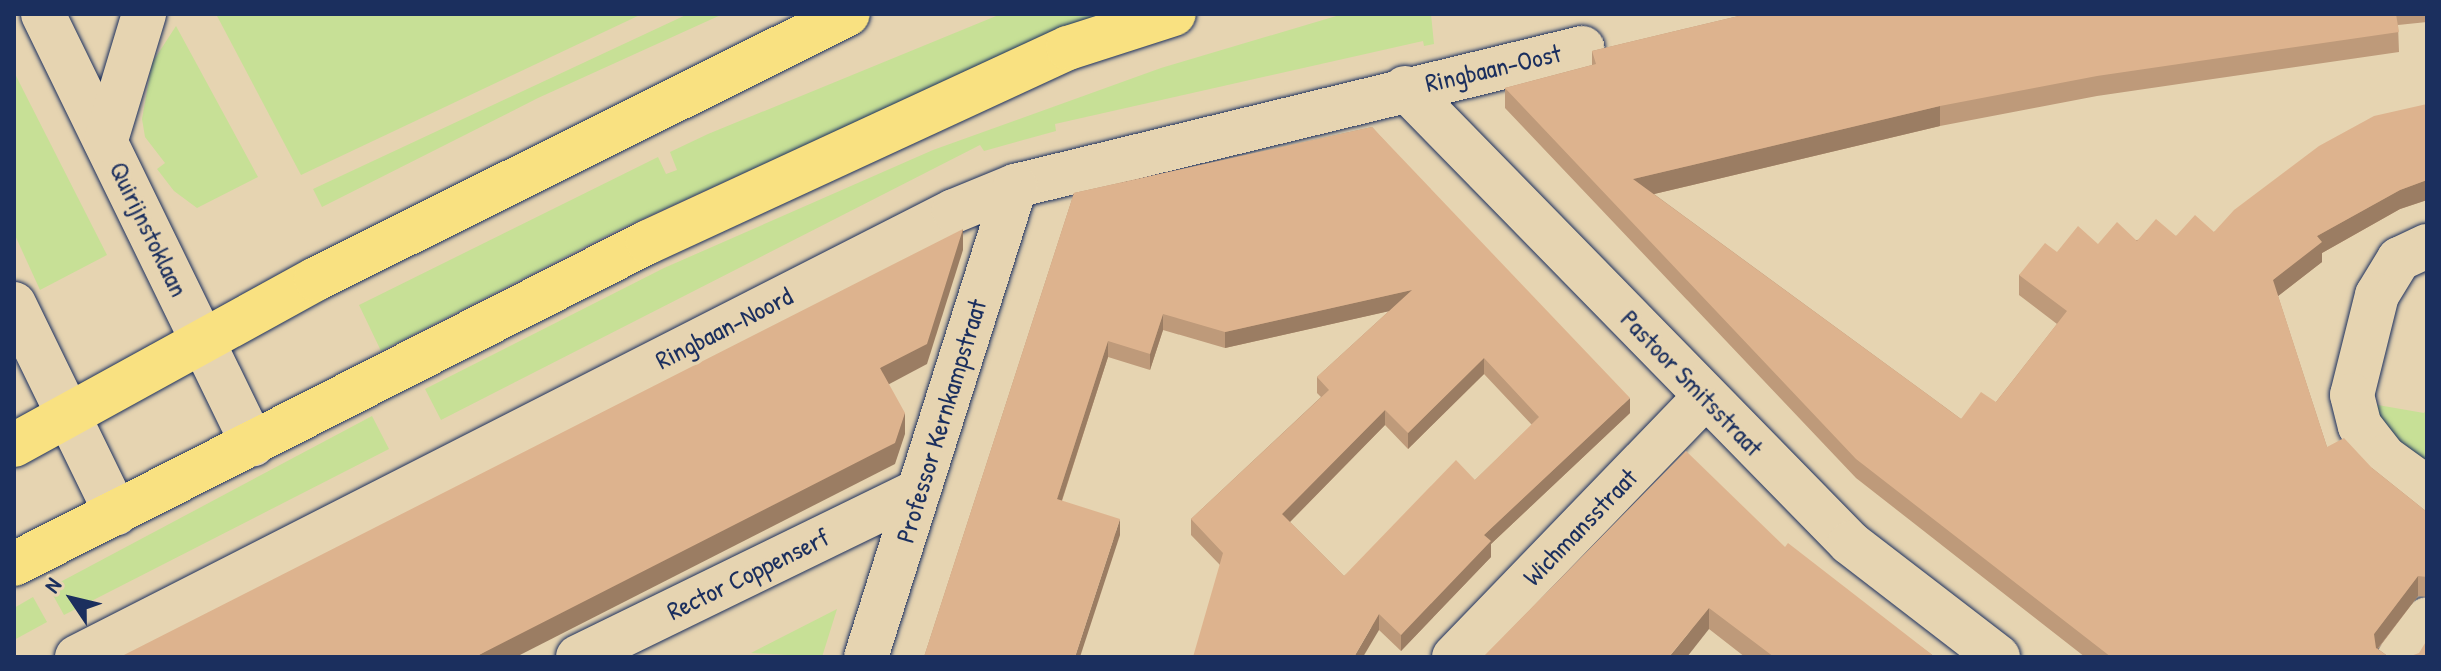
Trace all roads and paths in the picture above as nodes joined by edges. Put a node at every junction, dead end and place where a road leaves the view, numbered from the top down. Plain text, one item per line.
1 (43, 14) edge
2 (144, 14) edge
3 (848, 14) edge
4 (1174, 14) edge
5 (1582, 48) dead end
6 (1405, 88) junction
7 (106, 140) junction
8 (1015, 186) junction
9 (2427, 246) edge
10 (14, 304) edge
11 (204, 343) junction
12 (1705, 397) junction
13 (67, 416) junction
14 (14, 445) edge
15 (253, 445) junction
16 (2427, 488) edge
17 (919, 491) junction
18 (116, 513) junction
19 (14, 564) edge
20 (2427, 619) edge
21 (77, 657) edge
22 (578, 657) edge
23 (866, 657) edge
24 (1454, 657) edge
25 (1998, 657) edge
26 (2399, 657) edge

1 - 7 street, Quirijnstoklaan
2 - 7 street
3 - 11 main road
4 - 15 main road
5 - 6 street, Ringbaan-Oost
6 - 8 street, Ringbaan-Noord
6 - 12 street, Pastoor Smitsstraat
7 - 11 street, Quirijnstoklaan
8 - 17 street, Professor Kernkampstraat
8 - 21 street, Ringbaan-Noord
9 - 16 street
10 - 13 street
11 - 13 main road
11 - 15 street, Quirijnstoklaan
12 - 24 street, Wichmansstraat
12 - 25 street, Pastoor Smitsstraat
13 - 14 main road
13 - 18 street
15 - 18 main road
17 - 22 street, Rector Coppenserf
17 - 23 street, Professor Kernkampstraat
18 - 19 main road
20 - 26 street

